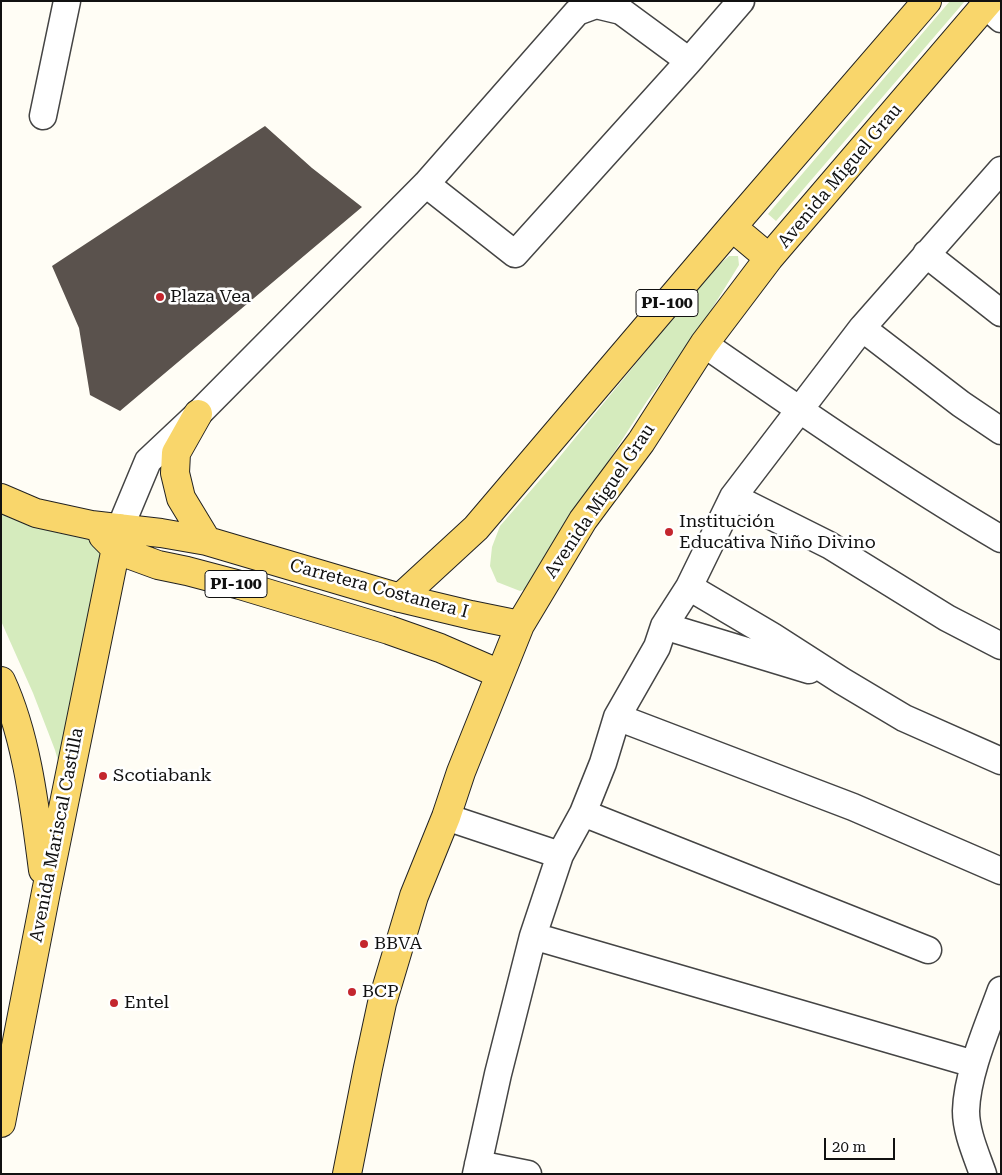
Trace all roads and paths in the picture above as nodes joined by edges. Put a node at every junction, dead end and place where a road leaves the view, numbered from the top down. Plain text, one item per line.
1 (67, 1) edge
2 (741, 1) edge
3 (928, 1) edge
4 (992, 8) edge
5 (689, 61) junction
6 (43, 116) dead end
7 (998, 178) edge
8 (426, 184) junction
9 (732, 227) junction
10 (926, 254) junction
11 (770, 258) junction
12 (1001, 313) edge
13 (862, 328) junction
14 (704, 344) junction
15 (800, 411) junction
16 (198, 414) junction
17 (1001, 432) edge
18 (1, 485) edge
19 (733, 497) junction
20 (1, 498) edge
21 (36, 513) junction
22 (118, 538) junction
23 (1001, 539) edge
24 (207, 541) junction
25 (690, 587) junction
26 (400, 598) junction
27 (520, 624) junction
28 (664, 626) junction
29 (1001, 646) edge
30 (500, 674) junction
31 (842, 680) junction
32 (1, 681) edge
33 (617, 717) junction
34 (1001, 761) edge
35 (583, 813) junction
36 (446, 817) junction
37 (560, 854) junction
38 (1001, 870) edge
39 (46, 892) junction
40 (533, 936) junction
41 (928, 950) dead end
42 (1001, 990) edge
43 (974, 1064) junction
44 (1, 1123) edge
45 (477, 1169) edge
46 (347, 1174) edge
47 (528, 1174) edge
48 (983, 1174) edge

1 - 6 street
2 - 5 street
3 - 9 main road, PI-100
4 - 11 main road, Avenida Miguel Grau / PI-100
5 - 8 street
5 - 8 street
7 - 10 street
8 - 16 street
9 - 11 main road
9 - 26 main road, PI-100
10 - 12 street
10 - 13 street
11 - 14 main road, Avenida Miguel Grau / PI-100
13 - 15 street
13 - 17 street
14 - 15 street
14 - 27 main road, Avenida Miguel Grau / PI-100
15 - 19 street
15 - 23 street
16 - 22 street
16 - 24 main road
18 - 21 street
19 - 25 street
19 - 29 street
20 - 21 main road, Carretera Costanera I / PI-100
21 - 22 main road, Carretera Costanera I / PI-100
22 - 24 main road, Carretera Costanera I / PI-100
22 - 30 main road, Carretera Costanera I / PI-100
22 - 39 main road, Avenida Mariscal Castilla
24 - 26 main road, Carretera Costanera I / PI-100
25 - 28 street
25 - 31 street
26 - 27 main road, Carretera Costanera I / PI-100
27 - 30 main road, Avenida Miguel Grau / PI-100
28 - 31 street
28 - 33 street
30 - 36 main road, Avenida Miguel Grau
31 - 34 street
32 - 39 main road
33 - 35 street
33 - 38 street
35 - 37 street
35 - 41 street
36 - 37 street
36 - 46 main road, Avenida Miguel Grau
37 - 40 street
39 - 44 main road, Avenida Mariscal Castilla
40 - 43 street
40 - 45 street
42 - 43 street
43 - 48 street
45 - 47 street

